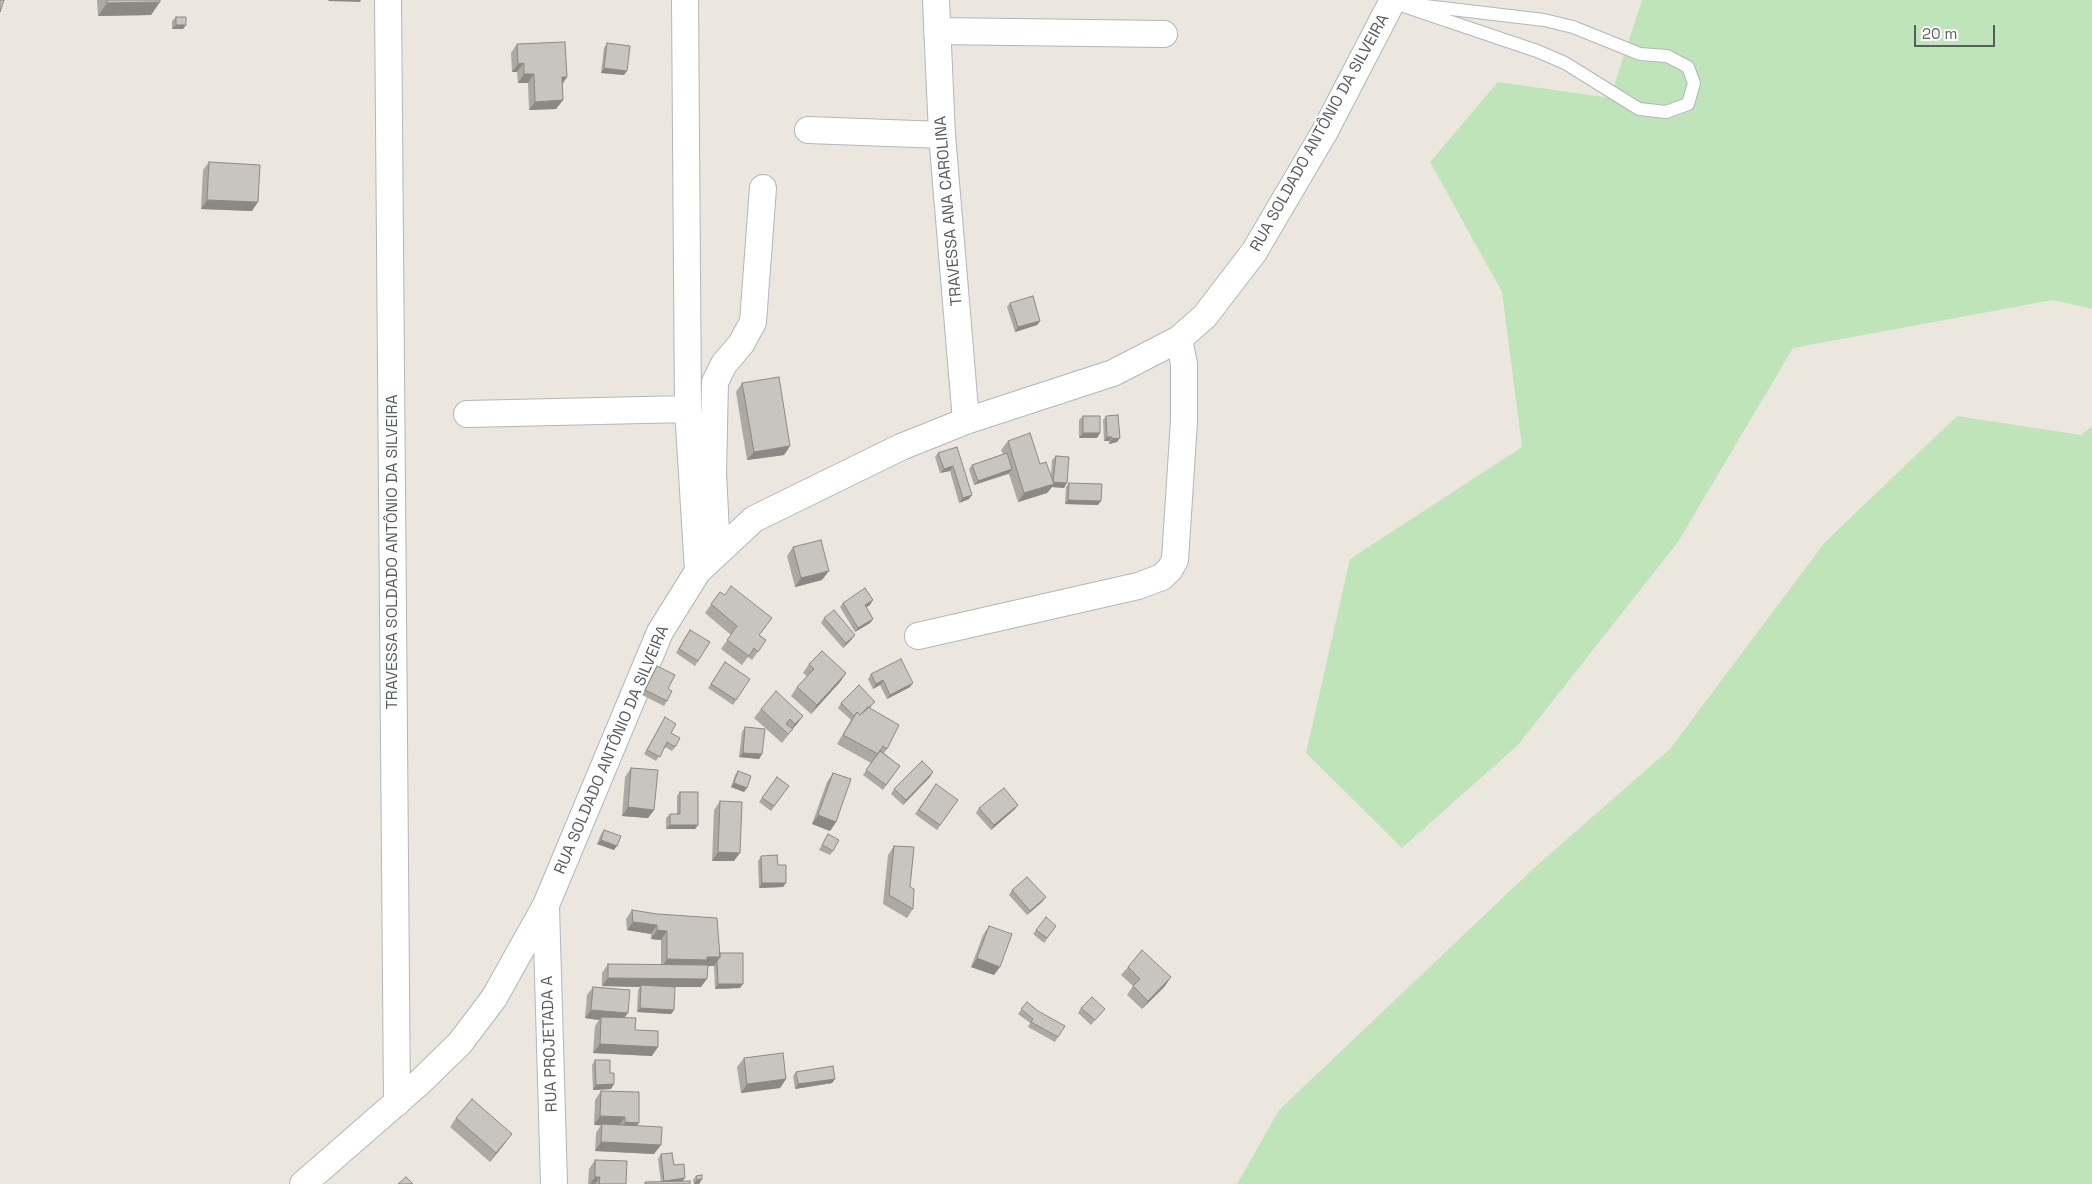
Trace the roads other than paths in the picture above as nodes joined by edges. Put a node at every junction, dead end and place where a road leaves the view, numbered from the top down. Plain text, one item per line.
1 (388, 0) edge
2 (686, 0) edge
3 (936, 0) edge
4 (1393, 1) edge
5 (937, 31) junction
6 (1164, 34) dead end
7 (808, 130) dead end
8 (942, 135) junction
9 (763, 188) dead end
10 (1179, 339) junction
11 (688, 409) junction
12 (467, 414) dead end
13 (966, 421) junction
14 (718, 552) junction
15 (698, 571) junction
16 (918, 636) dead end
17 (546, 905) junction
18 (397, 1104) junction
19 (303, 1184) edge
20 (554, 1184) edge

1 - 18 street, TRAVESSA SOLDADO ANTÔNIO DA SILVEIRA
2 - 11 street
3 - 5 street, TRAVESSA ANA CAROLINA
4 - 4 lane
4 - 10 street, RUA SOLDADO ANTÔNIO DA SILVEIRA
5 - 6 street
5 - 8 street, TRAVESSA ANA CAROLINA
7 - 8 street
8 - 13 street, TRAVESSA ANA CAROLINA
9 - 14 street
10 - 13 street, RUA SOLDADO ANTÔNIO DA SILVEIRA
10 - 16 street
11 - 12 street
11 - 15 street
13 - 14 street, RUA SOLDADO ANTÔNIO DA SILVEIRA
14 - 15 street, RUA SOLDADO ANTÔNIO DA SILVEIRA
15 - 17 street, RUA SOLDADO ANTÔNIO DA SILVEIRA
17 - 18 street, RUA SOLDADO ANTÔNIO DA SILVEIRA
17 - 20 street, RUA PROJETADA A
18 - 19 street, RUA SOLDADO ANTÔNIO DA SILVEIRA

